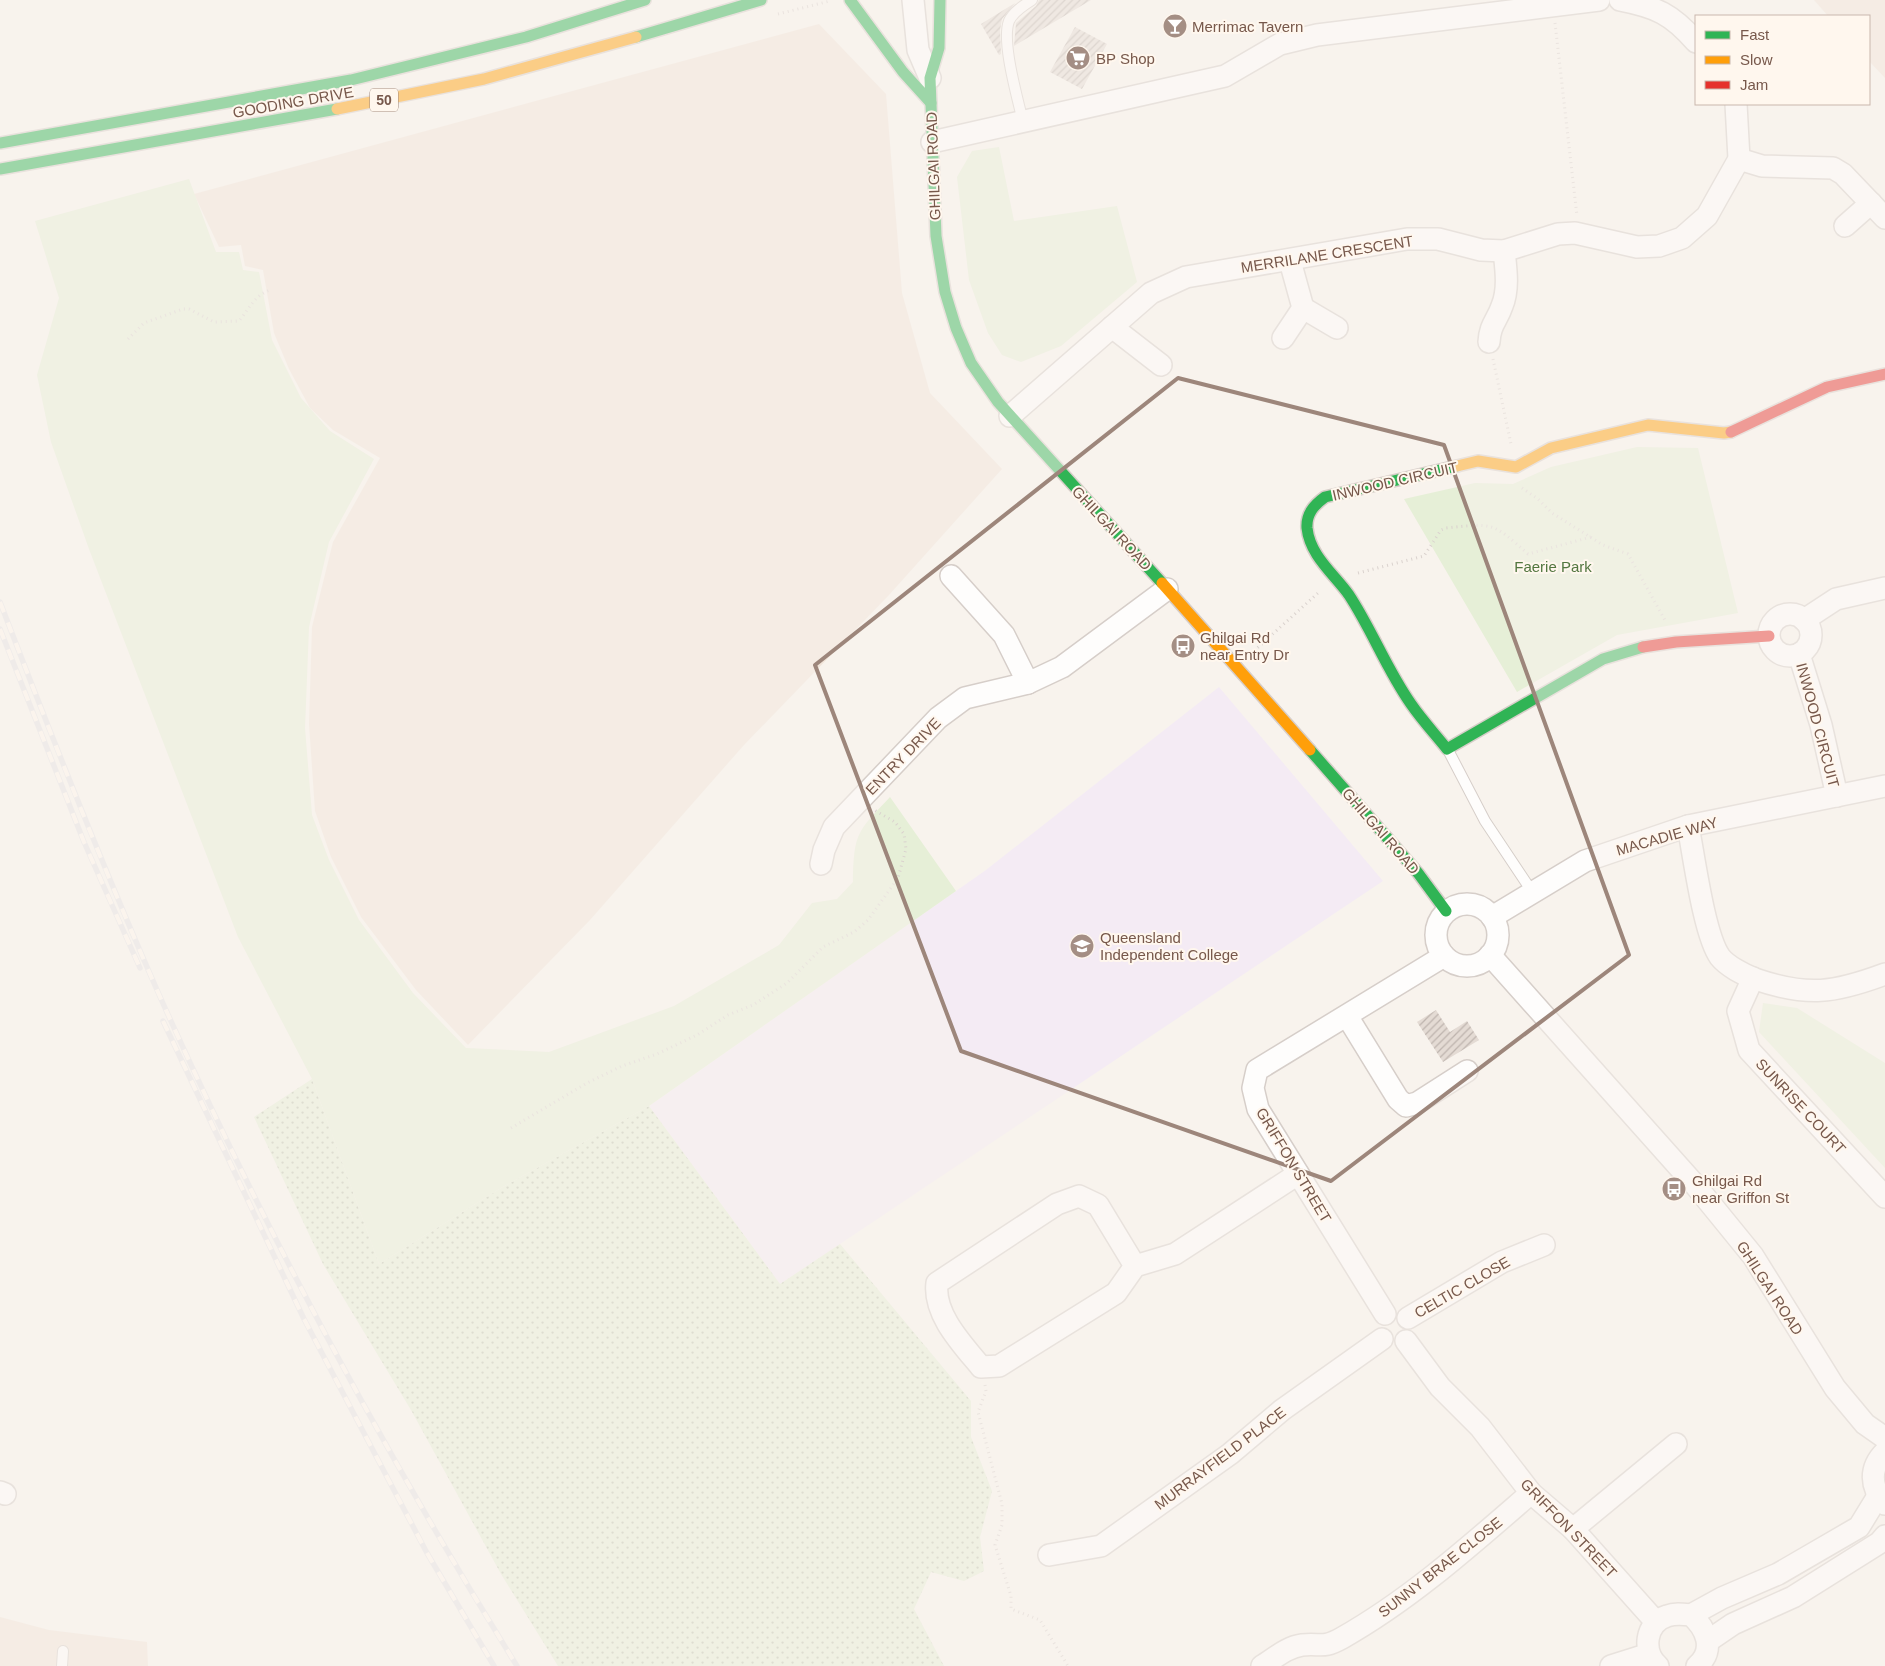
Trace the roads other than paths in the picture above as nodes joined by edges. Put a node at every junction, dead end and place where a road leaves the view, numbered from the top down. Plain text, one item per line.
1 (645, 0) edge
2 (761, 0) edge
3 (850, 0) edge
4 (913, 0) edge
5 (940, 0) edge
6 (1032, 0) edge
7 (1599, 0) edge
8 (1620, 0) edge
9 (1695, 41) edge
10 (930, 78) junction
11 (931, 103) junction
12 (1736, 105) edge
13 (1023, 122) junction
14 (932, 142) junction
15 (0, 143) edge
16 (1739, 160) junction
17 (0, 169) edge
18 (1878, 210) edge
19 (1845, 226) dead end
20 (1504, 251) junction
21 (1290, 261) junction
22 (1303, 308) junction
23 (1112, 327) junction
24 (1337, 328) dead end
25 (1283, 338) dead end
26 (1489, 342) road end
27 (1161, 365) dead end
28 (1885, 374) edge
29 (1010, 416) junction
30 (951, 576) dead end
31 (1885, 588) edge
32 (1167, 589) junction
33 (1804, 620) junction
34 (1769, 636) junction
35 (1799, 654) junction
36 (1028, 683) junction
37 (1447, 749) junction
38 (1885, 786) edge
39 (1837, 796) junction
40 (1688, 826) junction
41 (821, 864) dead end
42 (1533, 894) junction
43 (1446, 912) junction
44 (1492, 916) junction
45 (1490, 955) junction
46 (1444, 956) junction
47 (1885, 974) edge
48 (1753, 978) junction
49 (1348, 1016) junction
50 (1466, 1071) dead end
51 (1298, 1174) junction
52 (1885, 1197) edge
53 (1544, 1245) dead end
54 (1135, 1266) junction
55 (1386, 1314) junction
56 (1408, 1318) junction
57 (1382, 1339) junction
58 (1406, 1341) junction
59 (1864, 1424) junction
60 (1885, 1438) edge
61 (1676, 1444) dead end
62 (1882, 1455) edge
63 (1531, 1493) junction
64 (1881, 1500) edge
65 (1573, 1529) junction
66 (1885, 1536) edge
67 (1049, 1555) dead end
68 (1691, 1615) junction
69 (1656, 1622) junction
70 (1708, 1641) junction
71 (63, 1650) dead end
72 (1654, 1660) edge
73 (62, 1666) edge
74 (1262, 1666) edge
75 (1610, 1666) edge
76 (1697, 1666) edge

1 - 15 street, GOODING DRIVE / 50
2 - 17 street, GOODING DRIVE / 50
3 - 11 street
4 - 10 street, GHILGAI ROAD
5 - 10 street, GHILGAI ROAD
6 - 13 lane
7 - 13 street
8 - 9 street
10 - 11 street, GHILGAI ROAD
11 - 14 street, GHILGAI ROAD
12 - 16 street
13 - 14 street
14 - 29 street, GHILGAI ROAD
16 - 18 street
16 - 20 street, MERRILANE CRESCENT
18 - 19 street
20 - 21 street, MERRILANE CRESCENT
20 - 26 street
21 - 22 street
21 - 23 street, MERRILANE CRESCENT
22 - 24 street
22 - 25 street
23 - 27 street
23 - 29 street, MERRILANE CRESCENT
28 - 37 street, INWOOD CIRCUIT
29 - 32 street, GHILGAI ROAD
30 - 36 street
31 - 33 street
32 - 36 street, ENTRY DRIVE
32 - 43 street, GHILGAI ROAD
33 - 34 street
33 - 35 street, INWOOD CIRCUIT
34 - 35 street, INWOOD CIRCUIT
34 - 37 street
35 - 39 street, INWOOD CIRCUIT
36 - 41 street, ENTRY DRIVE
37 - 42 lane
38 - 39 street, MACADIE WAY
39 - 40 street, MACADIE WAY
40 - 42 street, MACADIE WAY
40 - 48 street
42 - 44 street, MACADIE WAY
43 - 44 street
43 - 46 street
44 - 45 street
45 - 46 street
45 - 59 street, GHILGAI ROAD
46 - 49 street, GRIFFON STREET
47 - 48 street
48 - 52 street, SUNRISE COURT
49 - 50 street
49 - 51 street, GRIFFON STREET
51 - 54 street
51 - 55 street, GRIFFON STREET
53 - 56 street, CELTIC CLOSE
54 - 54 street
55 - 56 street
55 - 57 street
56 - 58 street
57 - 58 street
57 - 67 street, MURRAYFIELD PLACE
58 - 63 street, GRIFFON STREET
59 - 60 street
59 - 62 street
61 - 65 street
62 - 64 street
63 - 65 street, GRIFFON STREET
63 - 74 street, SUNNY BRAE CLOSE
64 - 68 street
65 - 69 street, GRIFFON STREET
66 - 70 street
68 - 69 street
68 - 70 street
69 - 72 street
70 - 76 street
71 - 73 lane
72 - 75 street

